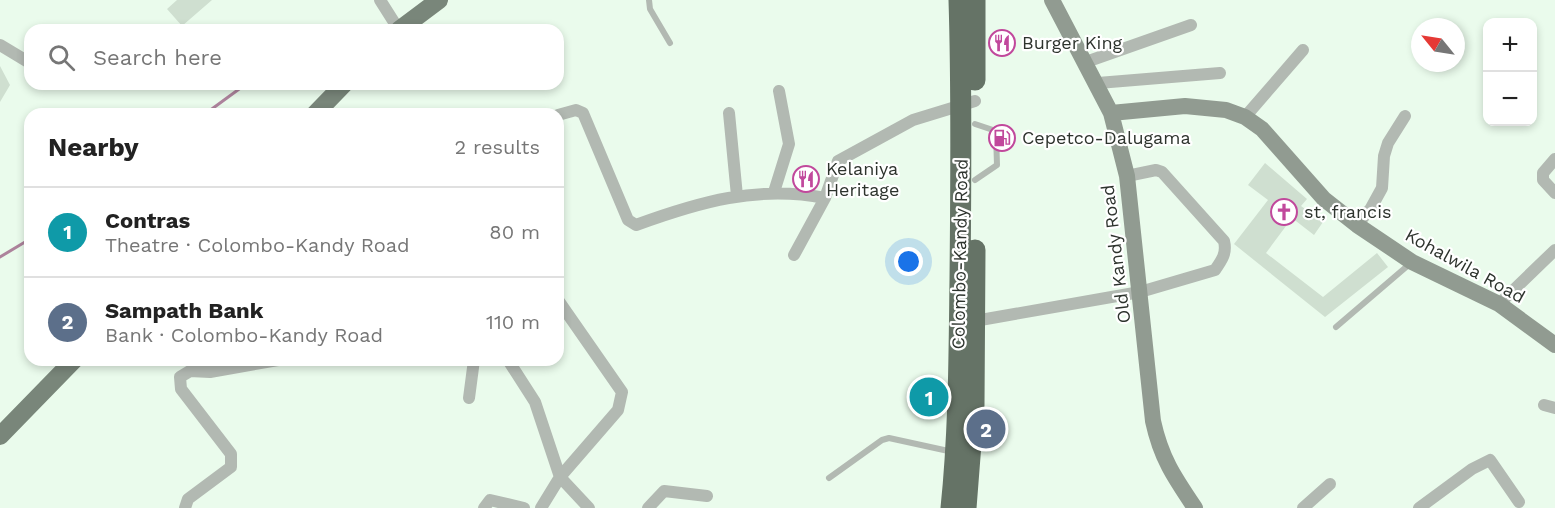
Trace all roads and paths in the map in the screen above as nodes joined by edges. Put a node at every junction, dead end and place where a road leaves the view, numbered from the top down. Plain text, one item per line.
1 (380, 0) edge
2 (439, 0) edge
3 (649, 0) edge
4 (959, 0) edge
5 (975, 0) edge
6 (1052, 0) edge
7 (395, 24) edge
8 (407, 24) edge
9 (1191, 25) dead end
10 (670, 43) dead end
11 (0, 45) edge
12 (1303, 50) dead end
13 (24, 59) edge
14 (1086, 62) junction
15 (1220, 74) dead end
16 (1098, 83) junction
17 (339, 90) edge
18 (779, 91) dead end
19 (968, 102) junction
20 (321, 108) edge
21 (729, 112) dead end
22 (564, 113) edge
23 (1111, 113) junction
24 (1405, 116) dead end
25 (1245, 117) junction
26 (1555, 159) edge
27 (1126, 176) junction
28 (774, 192) junction
29 (1555, 193) edge
30 (737, 196) junction
31 (825, 198) junction
32 (1357, 225) junction
33 (1555, 250) edge
34 (794, 255) dead end
35 (1412, 262) junction
36 (1140, 292) junction
37 (1499, 304) junction
38 (564, 309) edge
39 (967, 322) junction
40 (1336, 327) dead end
41 (1555, 345) edge
42 (68, 366) edge
43 (244, 366) edge
44 (473, 366) edge
45 (512, 366) edge
46 (469, 398) dead end
47 (0, 436) edge
48 (957, 453) junction
49 (560, 477) junction
50 (829, 478) dead end
51 (1330, 484) dead end
52 (707, 496) dead end
53 (1519, 502) dead end
54 (185, 508) edge
55 (484, 508) edge
56 (524, 508) edge
57 (542, 508) edge
58 (589, 508) edge
59 (648, 508) edge
60 (951, 508) edge
61 (966, 508) edge
62 (1195, 508) edge
63 (1303, 508) edge
64 (1419, 508) edge

1 - 7 street
2 - 8 main road
3 - 10 lane
4 - 19 highway, Colombo-Kandy Road
5 - 19 highway, Colombo-Kandy Road
6 - 14 street, Old Kandy Road
9 - 14 street
11 - 13 street
12 - 25 street
14 - 16 street, Old Kandy Road
15 - 16 street
16 - 23 street, Old Kandy Road
17 - 20 main road
18 - 28 street
19 - 31 street
19 - 39 highway, Colombo-Kandy Road
19 - 39 highway, Colombo-Kandy Road
21 - 30 street
22 - 30 street
23 - 25 street, Kohalwila Road
23 - 27 street, Old Kandy Road
24 - 32 street
25 - 32 street, Kohalwila Road
26 - 29 street
27 - 36 street, Old Kandy Road
27 - 36 street
28 - 30 street
28 - 31 street
31 - 34 street
32 - 35 street, Kohalwila Road
33 - 37 street
35 - 37 street, Kohalwila Road
35 - 40 lane
36 - 39 street
36 - 62 street, Old Kandy Road
37 - 41 street, Kohalwila Road
38 - 49 street
39 - 48 highway, Colombo-Kandy Road
39 - 61 highway, Colombo-Kandy Road
42 - 47 main road
43 - 54 street
44 - 46 street
45 - 49 street
48 - 50 lane
48 - 60 highway, Colombo-Kandy Road
49 - 57 street
49 - 58 street
51 - 63 street
52 - 59 street
53 - 64 street
55 - 56 street

